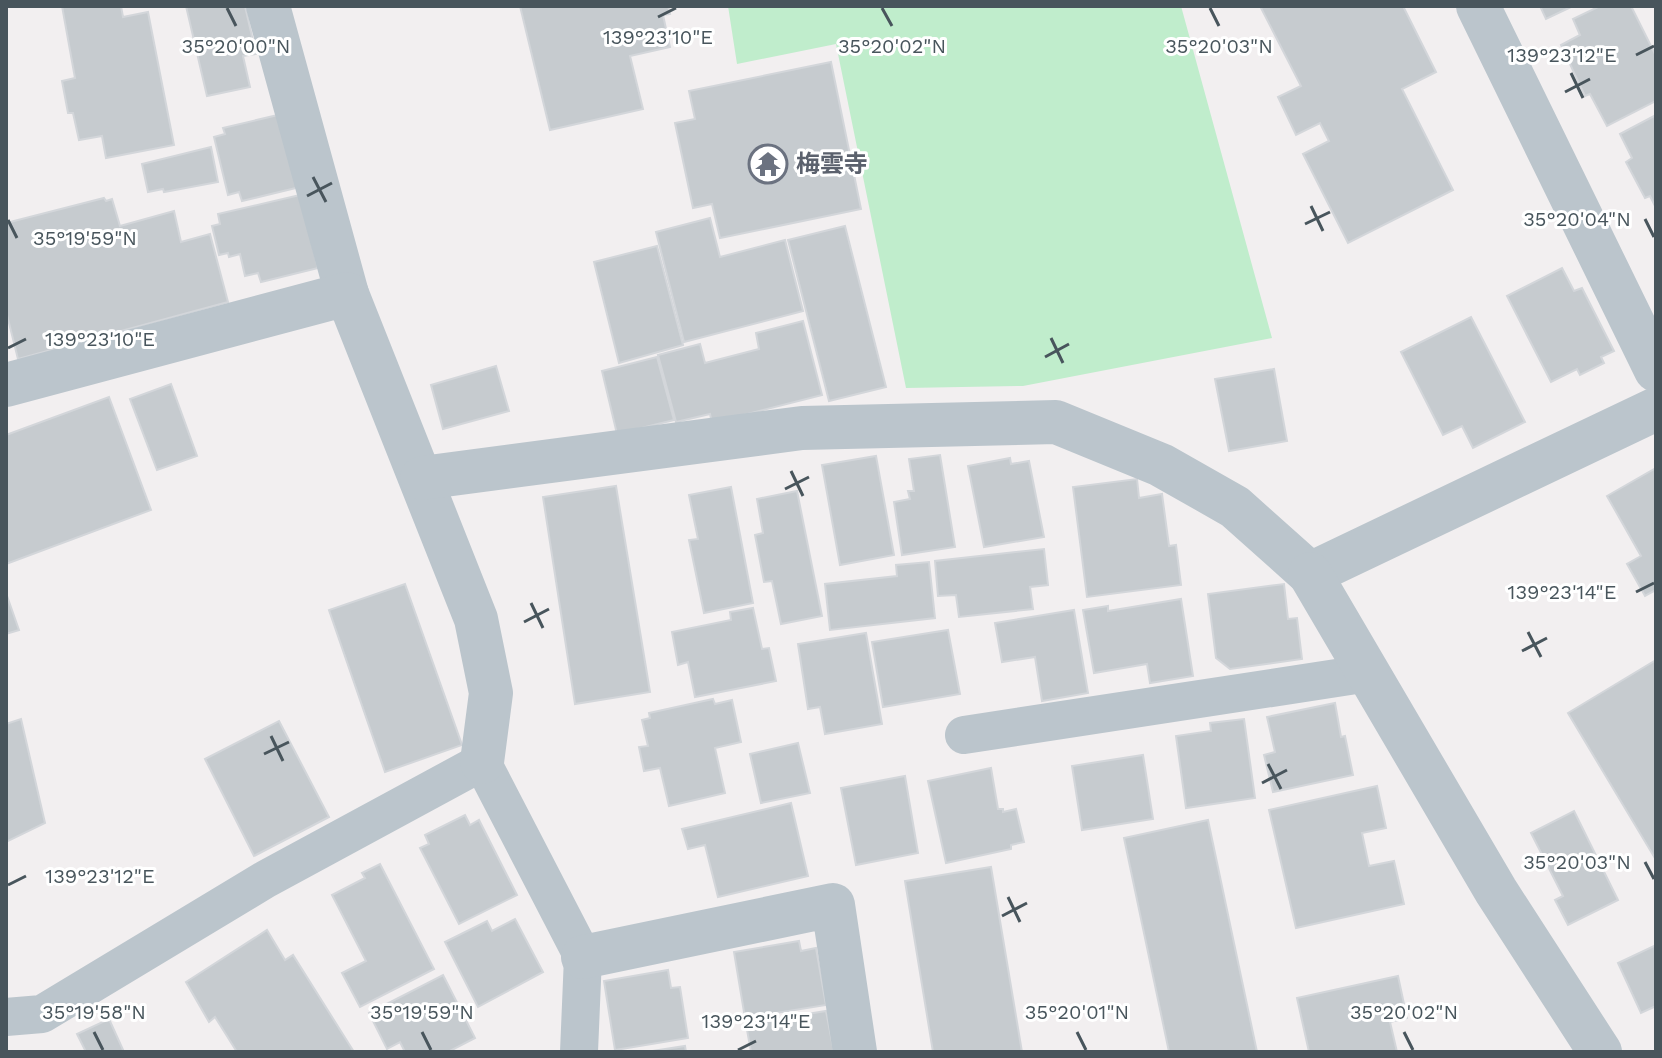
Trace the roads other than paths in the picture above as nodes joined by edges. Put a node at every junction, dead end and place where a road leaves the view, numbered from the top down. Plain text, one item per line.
1 (268, 6) edge
2 (1478, 6) edge
3 (347, 294) junction
4 (1656, 370) edge
5 (6, 385) edge
6 (1656, 409) edge
7 (422, 478) junction
8 (1310, 574) junction
9 (1369, 673) junction
10 (964, 735) dead end
11 (482, 762) junction
12 (583, 957) junction
13 (6, 1017) edge
14 (579, 1052) edge
15 (855, 1052) edge
16 (1600, 1052) edge

1 - 3 street
2 - 4 street
3 - 5 street
3 - 7 street
6 - 8 street
7 - 8 street
7 - 11 street
8 - 9 street
9 - 10 lane
9 - 16 street
11 - 12 lane
11 - 13 lane
12 - 14 lane
12 - 15 street

